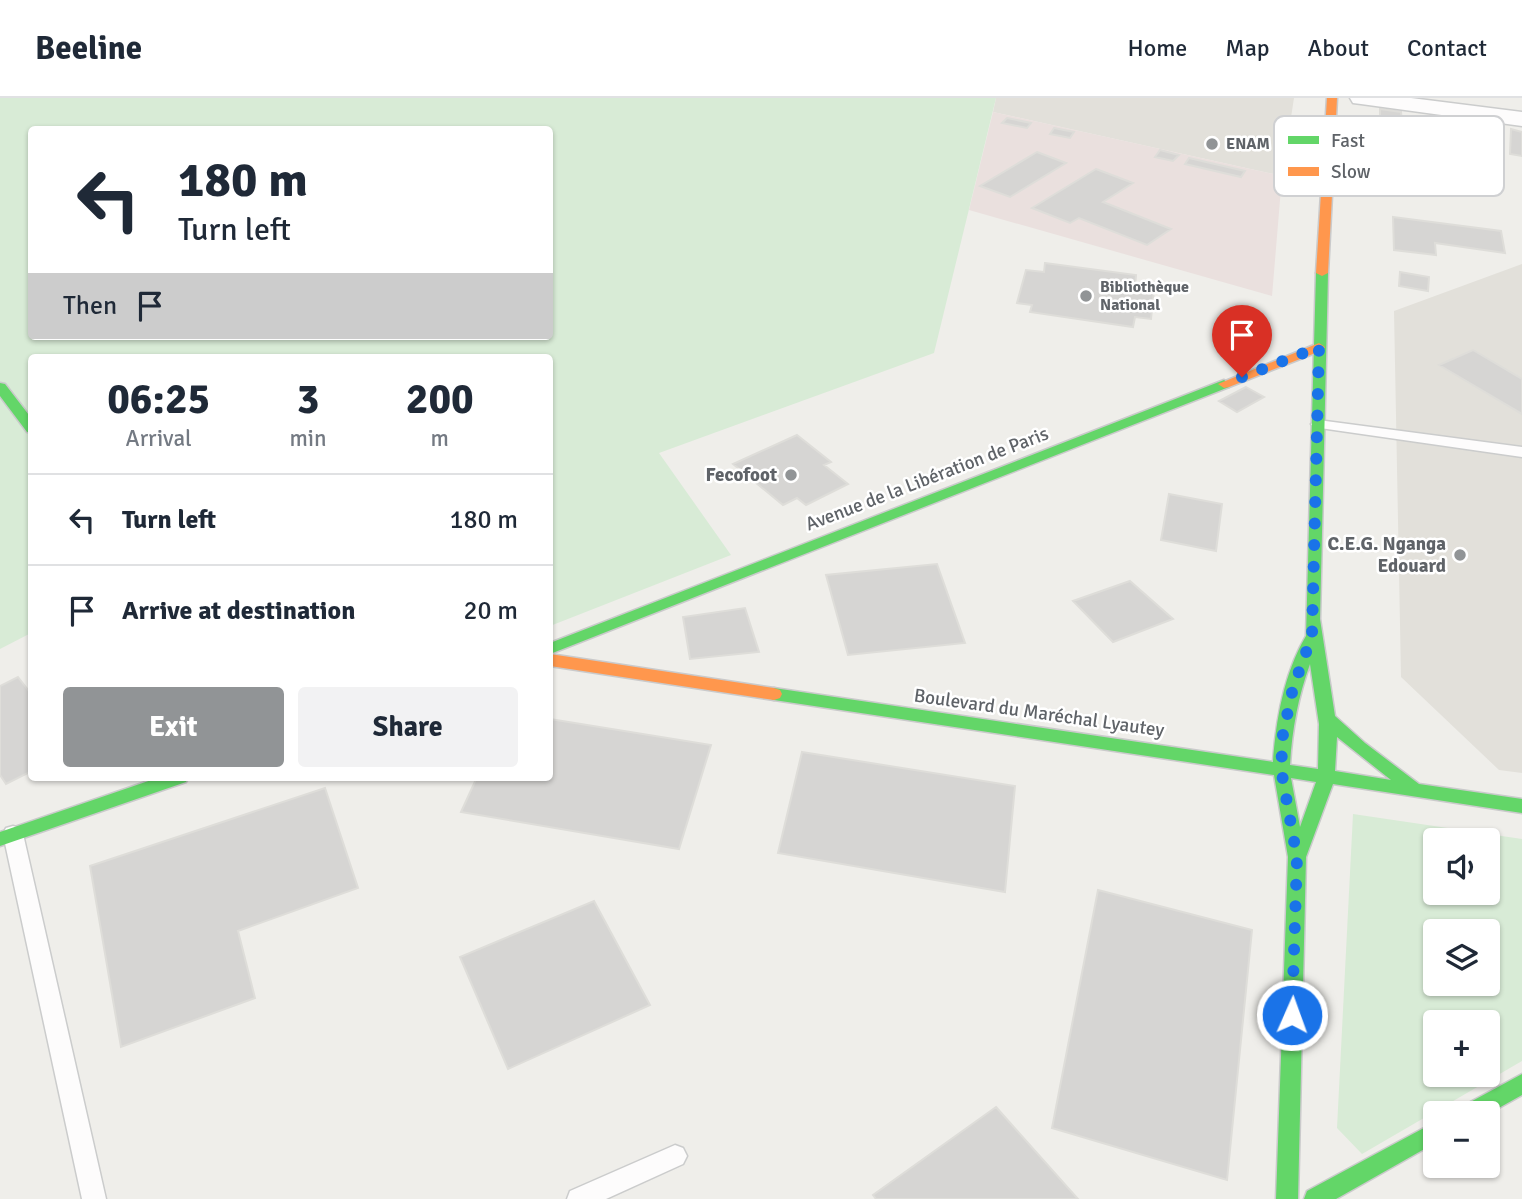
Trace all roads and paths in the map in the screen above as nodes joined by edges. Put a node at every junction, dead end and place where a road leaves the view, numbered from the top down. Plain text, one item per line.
1 (1332, 98) edge
2 (1361, 98) edge
3 (1331, 116) edge
4 (1521, 117) edge
5 (1325, 196) edge
6 (1319, 347) junction
7 (0, 387) edge
8 (28, 424) edge
9 (1318, 424) junction
10 (1522, 452) edge
11 (1312, 636) junction
12 (553, 648) edge
13 (553, 660) edge
14 (1325, 717) junction
15 (1281, 769) junction
16 (1326, 777) junction
17 (168, 781) edge
18 (1416, 789) junction
19 (1522, 806) edge
20 (7, 837) edge
21 (1297, 858) junction
22 (1522, 1084) edge
23 (1492, 1101) edge
24 (1423, 1139) edge
25 (675, 1156) dead end
26 (92, 1198) edge
27 (579, 1199) edge
28 (1287, 1199) edge
29 (1315, 1199) edge

1 - 3 main road
2 - 4 street
5 - 6 main road
6 - 9 main road
6 - 12 main road, Avenue de la Libération de Paris
7 - 8 main road
9 - 10 lane
9 - 11 main road
11 - 14 main road
11 - 15 main road
13 - 15 main road, Boulevard du Maréchal Lyautey
14 - 16 main road
14 - 18 main road
15 - 16 main road, Boulevard du Maréchal Lyautey
15 - 21 main road
16 - 18 main road, Boulevard du Maréchal Lyautey
16 - 21 main road
17 - 20 main road
18 - 19 main road, Boulevard du Maréchal Lyautey
20 - 26 lane
21 - 28 main road
22 - 23 main road
24 - 29 main road
25 - 27 lane

